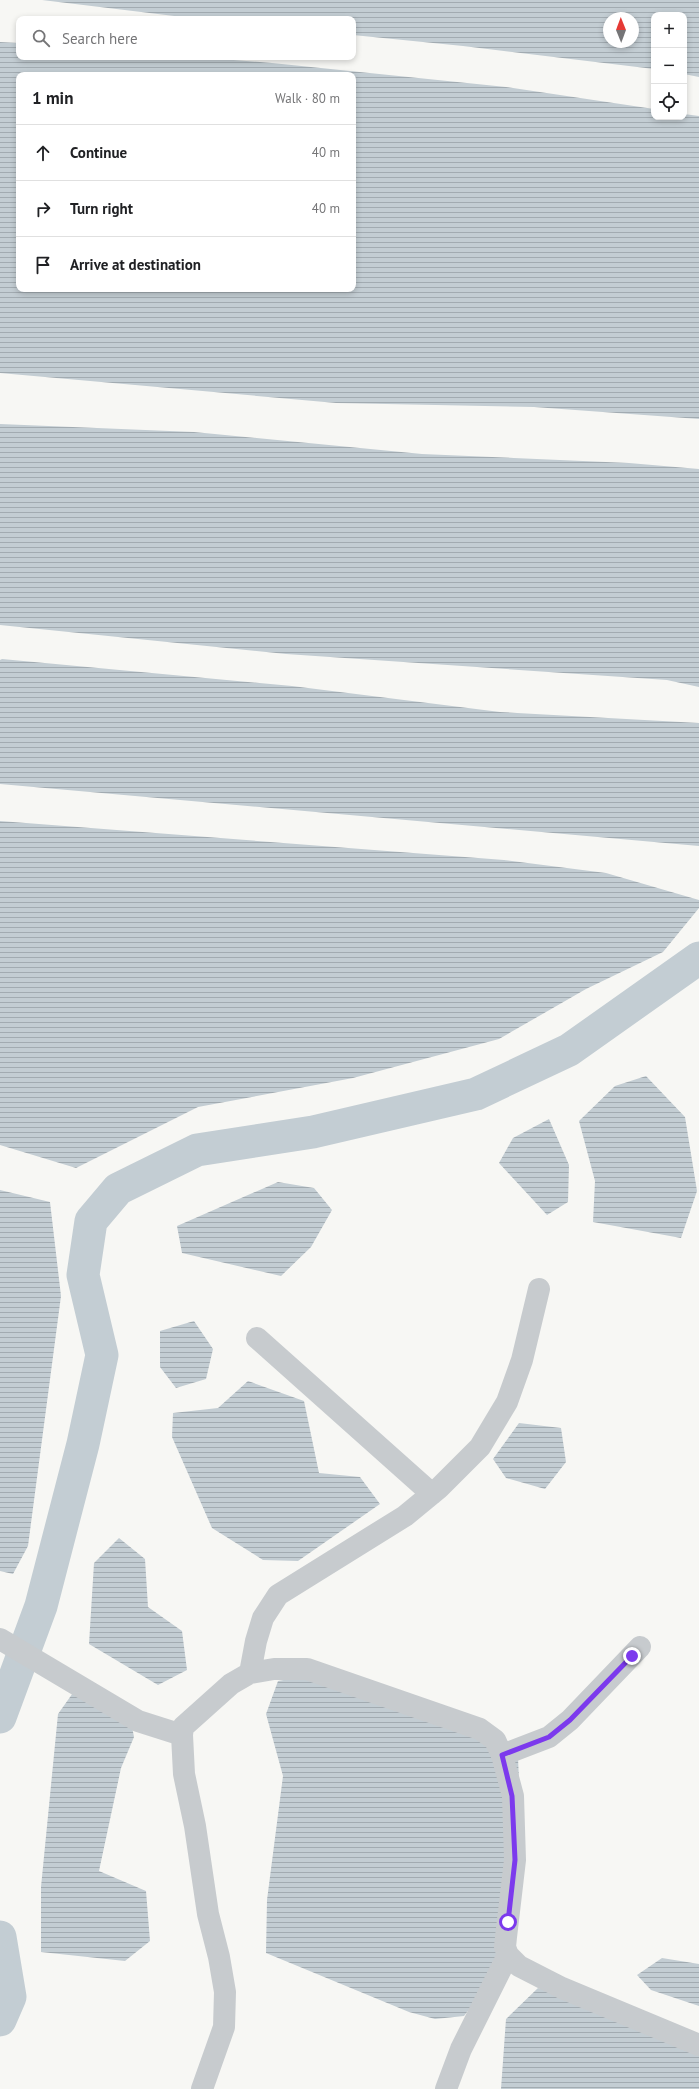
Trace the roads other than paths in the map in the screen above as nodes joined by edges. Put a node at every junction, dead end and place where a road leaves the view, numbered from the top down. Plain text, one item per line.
1 (539, 1289) dead end
2 (257, 1338) dead end
3 (432, 1494) junction
4 (2, 1640) edge
5 (640, 1647) dead end
6 (250, 1673) junction
7 (182, 1735) junction
8 (502, 1755) junction
9 (508, 1955) junction
10 (699, 2045) edge
11 (202, 2089) edge
12 (446, 2089) edge

1 - 3 street
2 - 3 street
3 - 6 street
4 - 7 street
5 - 8 street
6 - 7 street
6 - 8 street
7 - 11 street
8 - 9 street
9 - 10 street
9 - 12 street

